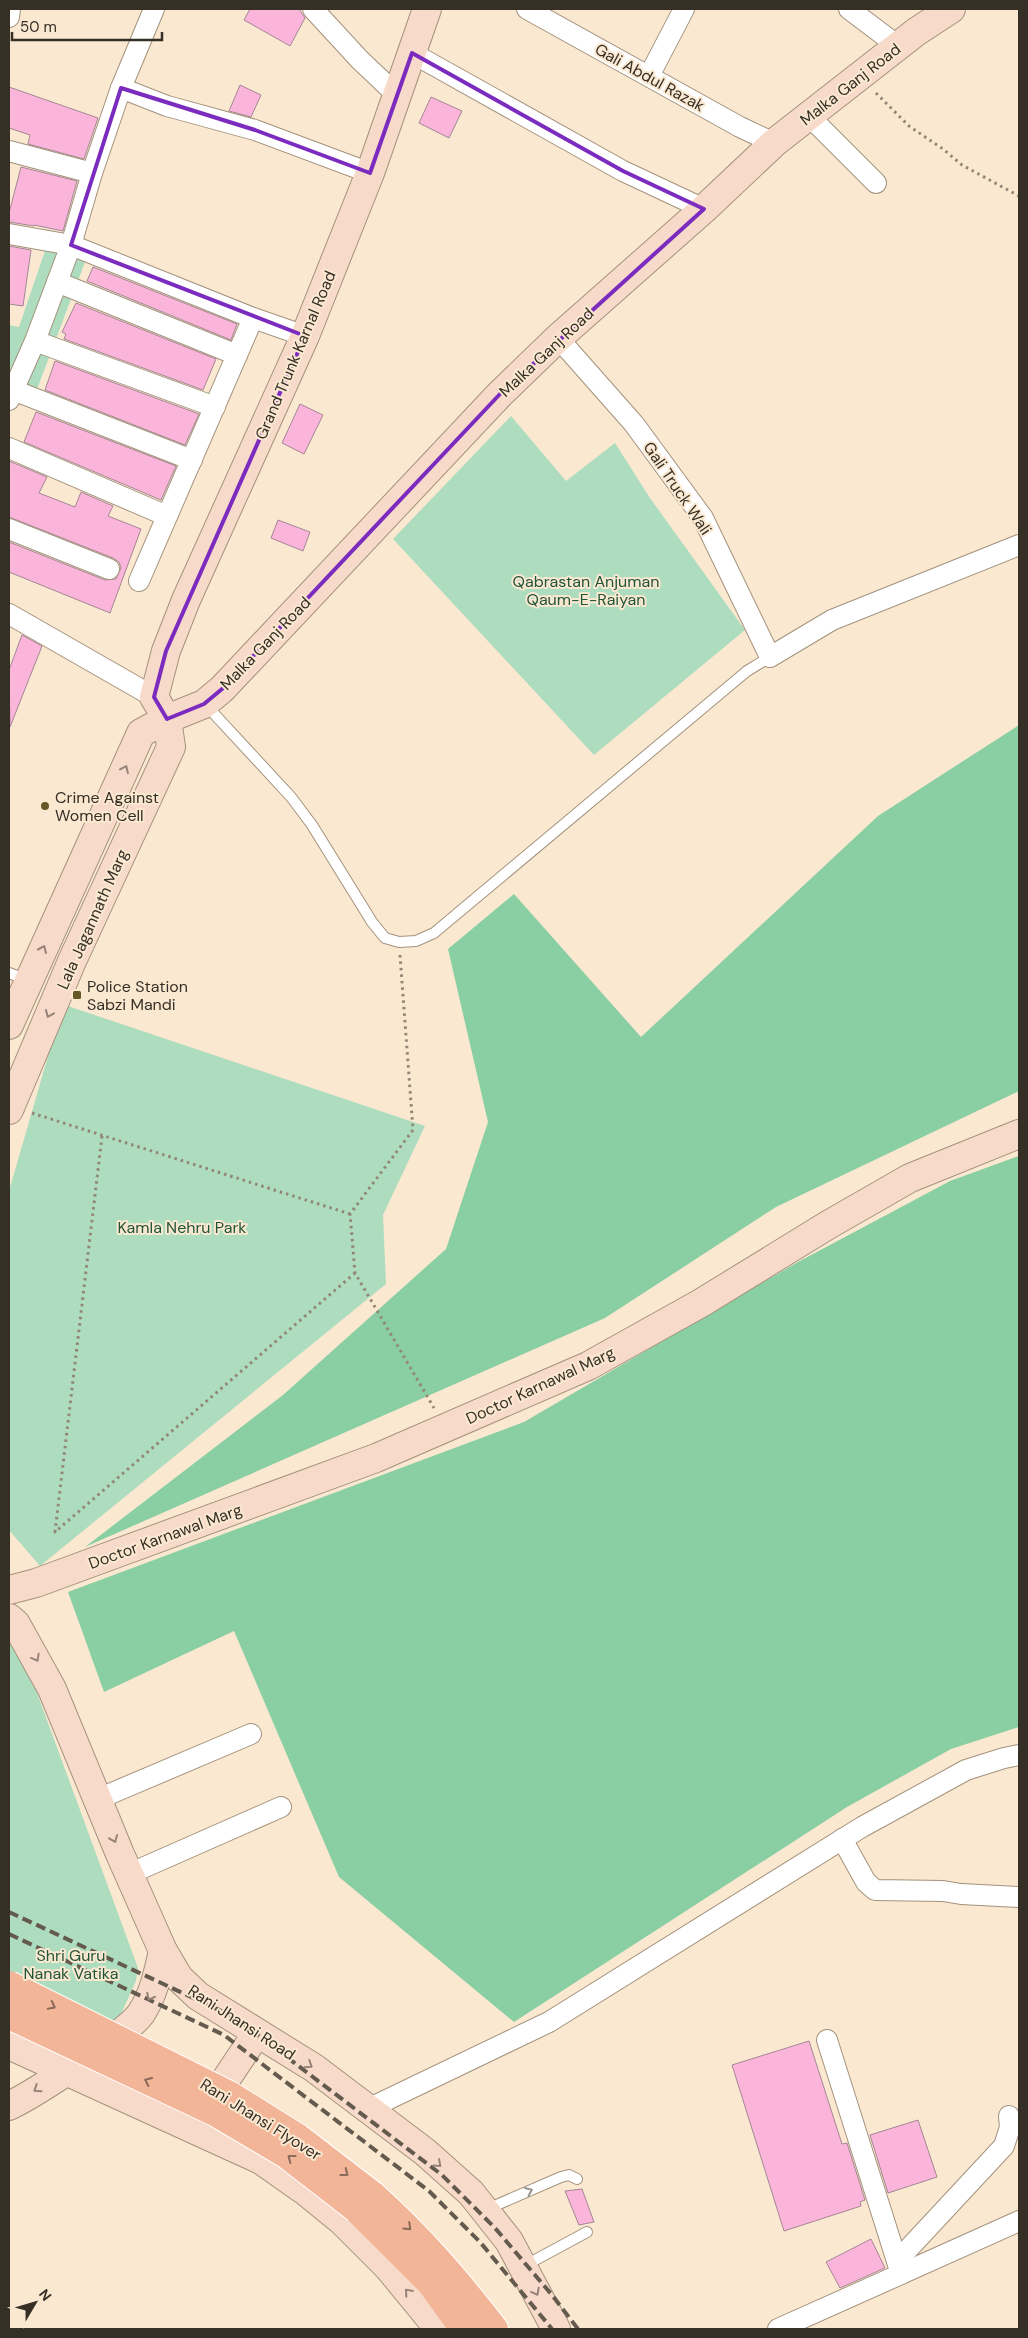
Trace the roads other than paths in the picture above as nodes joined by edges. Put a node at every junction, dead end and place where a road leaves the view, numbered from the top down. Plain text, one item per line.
1 (10, 9) edge
2 (154, 9) edge
3 (313, 9) edge
4 (427, 9) edge
5 (527, 9) edge
6 (684, 9) edge
7 (848, 9) edge
8 (951, 9) edge
9 (9, 18) edge
10 (898, 46) junction
11 (412, 53) junction
12 (649, 76) junction
13 (121, 88) junction
14 (398, 96) junction
15 (809, 116) junction
16 (774, 143) junction
17 (9, 150) edge
18 (92, 173) junction
19 (370, 173) junction
20 (876, 183) dead end
21 (704, 209) junction
22 (9, 234) edge
23 (71, 245) junction
24 (58, 282) junction
25 (253, 318) junction
26 (305, 336) junction
27 (558, 338) junction
28 (35, 341) junction
29 (237, 356) junction
30 (11, 395) edge
31 (215, 407) junction
32 (9, 448) edge
33 (192, 460) junction
34 (167, 516) junction
35 (9, 529) edge
36 (1019, 544) edge
37 (109, 569) dead end
38 (139, 581) dead end
39 (9, 614) edge
40 (770, 657) junction
41 (204, 704) junction
42 (160, 708) junction
43 (19, 977) edge
44 (9, 1025) edge
45 (9, 1108) edge
46 (1019, 1134) edge
47 (36, 1584) junction
48 (9, 1590) edge
49 (12, 1621) edge
50 (251, 1734) dead end
51 (1019, 1755) edge
52 (98, 1799) junction
53 (281, 1807) dead end
54 (842, 1839) junction
55 (129, 1874) junction
56 (1019, 1898) edge
57 (163, 1951) junction
58 (9, 1985) edge
59 (9, 2015) edge
60 (257, 2033) junction
61 (827, 2040) dead end
62 (9, 2045) edge
63 (65, 2071) junction
64 (9, 2106) edge
65 (368, 2109) junction
66 (1009, 2116) dead end
67 (194, 2130) junction
68 (578, 2179) dead end
69 (484, 2210) junction
70 (1019, 2220) edge
71 (586, 2232) dead end
72 (523, 2266) junction
73 (899, 2268) junction
74 (440, 2329) edge
75 (464, 2329) edge
76 (494, 2329) edge
77 (556, 2329) edge
78 (778, 2329) edge

1 - 9 street
2 - 13 street
3 - 14 street
4 - 11 main road, Grand Trunk Karnal Road
5 - 12 street, Gali Abdul Razak
6 - 12 street
7 - 10 street
8 - 10 main road, Malka Ganj Road
10 - 15 main road, Malka Ganj Road
11 - 14 main road, Grand Trunk Karnal Road
11 - 21 street
12 - 16 street, Gali Abdul Razak
13 - 18 street
13 - 19 street
14 - 19 main road, Grand Trunk Karnal Road
15 - 16 main road, Malka Ganj Road
15 - 20 street
16 - 21 main road, Malka Ganj Road
17 - 18 street
18 - 23 street
19 - 26 main road, Grand Trunk Karnal Road
21 - 27 main road, Malka Ganj Road
22 - 23 street
23 - 24 street
23 - 25 street
24 - 28 street
24 - 29 street
25 - 26 street
25 - 29 street
26 - 42 main road, Grand Trunk Karnal Road
27 - 40 street, Gali Truck Wali
27 - 41 main road, Malka Ganj Road
28 - 30 street
28 - 31 street
29 - 31 street
30 - 33 street
31 - 33 street
32 - 34 street
33 - 34 street
34 - 38 street
35 - 37 street
36 - 40 street
39 - 42 street
40 - 41 lane
41 - 42 main road, Malka Ganj Road
43 -> 42 main road, Lala Jagannath Marg
42 -> 45 main road, Lala Jagannath Marg
43 - 44 main road, Lala Jagannath Marg
46 - 47 main road, Doctor Karnawal Marg
47 - 48 main road, Doctor Karnawal Marg
47 - 49 main road
49 -> 52 main road, Rani Jhansi Road
50 - 52 street
51 - 54 street
52 -> 55 main road, Rani Jhansi Road
53 - 55 street
54 - 56 street
54 - 65 street
55 - 57 main road, Rani Jhansi Road
57 - 60 main road, Rani Jhansi Road
57 -> 63 main road
58 -> 76 main road, Rani Jhansi Flyover, bridge
75 -> 59 main road, Rani Jhansi Flyover, bridge
60 -> 65 main road, Rani Jhansi Road
60 - 67 main road
61 - 73 street
62 - 63 main road
63 -> 64 main road
63 - 67 main road
65 -> 69 main road, Rani Jhansi Road
66 - 73 street
74 -> 67 main road
69 -> 68 lane
69 - 72 main road, Rani Jhansi Road
70 - 73 street
71 - 72 lane
72 -> 77 main road, Rani Jhansi Road
73 - 78 street

